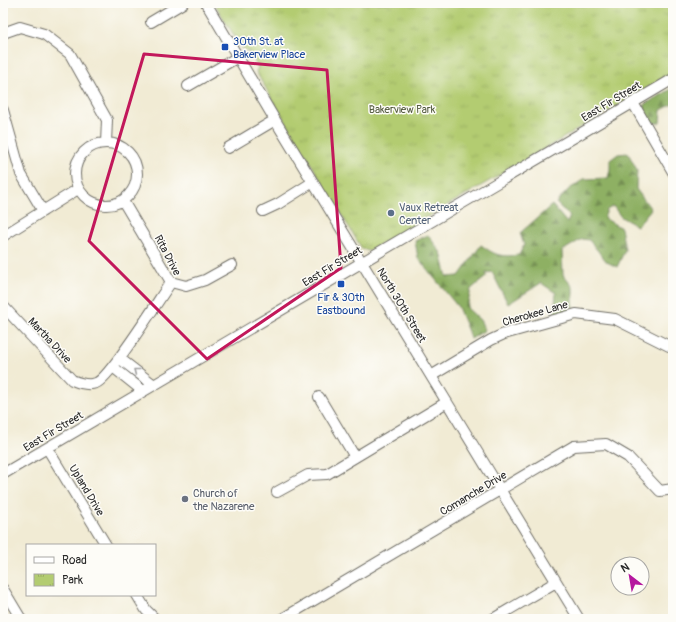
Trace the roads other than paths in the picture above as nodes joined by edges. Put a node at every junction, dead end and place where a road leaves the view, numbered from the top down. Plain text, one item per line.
1 (184, 3) edge
2 (206, 3) edge
3 (151, 22) dead end
4 (3, 33) edge
5 (238, 57) junction
6 (673, 79) edge
7 (188, 86) dead end
8 (633, 103) junction
9 (3, 110) edge
10 (275, 120) junction
11 (106, 142) junction
12 (228, 148) dead end
13 (673, 172) edge
14 (313, 182) junction
15 (78, 189) junction
16 (123, 201) junction
17 (43, 211) junction
18 (263, 211) dead end
19 (3, 236) edge
20 (362, 263) junction
21 (232, 265) dead end
22 (171, 282) junction
23 (3, 306) edge
24 (673, 348) edge
25 (119, 358) junction
26 (113, 367) junction
27 (431, 376) junction
28 (84, 384) joint
29 (154, 385) junction
30 (143, 391) junction
31 (319, 397) dead end
32 (447, 402) junction
33 (47, 448) junction
34 (355, 457) junction
35 (3, 474) edge
36 (673, 489) edge
37 (501, 490) junction
38 (278, 492) dead end
39 (105, 544) edge
40 (556, 582) junction
41 (3, 589) edge
42 (138, 596) edge
43 (21, 619) edge
44 (155, 619) edge
45 (282, 619) edge
46 (493, 619) edge
47 (579, 619) edge

1 - 3 street
2 - 5 street, North 30th Street
4 - 11 street
5 - 7 street
5 - 10 street, North 30th Street
6 - 8 street, East Fir Street
8 - 13 street
8 - 20 street, East Fir Street
9 - 17 street
10 - 12 street
10 - 14 street, North 30th Street
11 - 15 street
11 - 16 street
14 - 18 street
14 - 20 street, North 30th Street
15 - 16 street
15 - 17 street
16 - 22 street, Rita Drive
17 - 19 street
20 - 27 street, North 30th Street
20 - 29 street, East Fir Street
21 - 22 street
22 - 25 street, Rita Drive
23 - 28 street, Martha Drive
24 - 27 street, Cherokee Lane
25 - 26 street, Rita Drive
29 -> 25 street
26 - 28 street, Rita Drive
26 - 30 street
27 - 32 street, North 30th Street
29 - 30 street, East Fir Street
30 - 33 street, East Fir Street
31 - 34 street
32 - 34 street
32 - 37 street, North 30th Street
33 - 35 street, East Fir Street
33 - 39 street, Upland Drive
34 - 38 street
36 - 37 street, Comanche Drive
37 - 40 street, North 30th Street
37 - 45 street, Comanche Drive
40 - 46 street
40 - 47 street, North 30th Street
41 - 43 street
42 - 44 street

